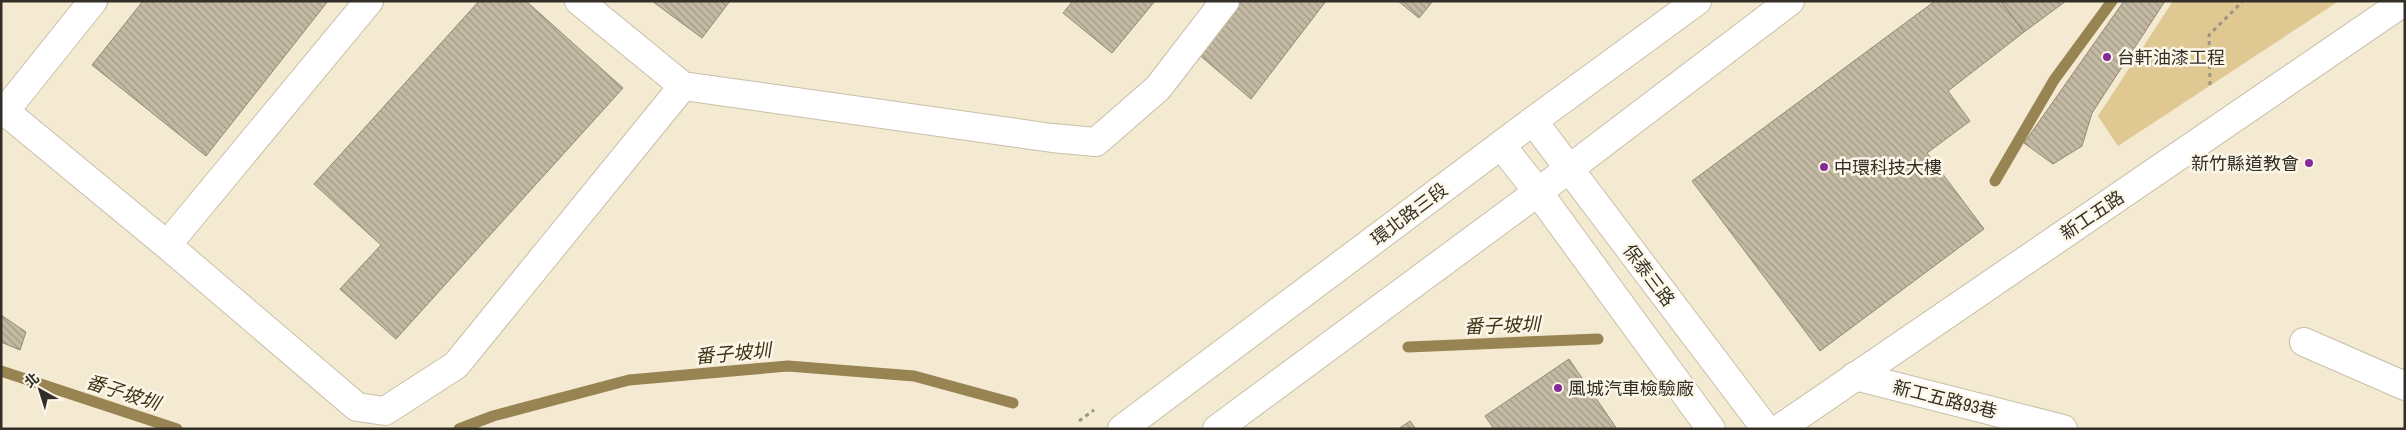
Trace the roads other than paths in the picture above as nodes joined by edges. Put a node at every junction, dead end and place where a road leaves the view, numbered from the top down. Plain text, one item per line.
1 (93, 1) edge
2 (369, 1) edge
3 (579, 1) edge
4 (1225, 1) edge
5 (1697, 1) edge
6 (1790, 1) edge
7 (2405, 1) edge
8 (683, 86) junction
9 (3, 109) edge
10 (1533, 121) junction
11 (1501, 145) junction
12 (1569, 169) junction
13 (1538, 192) junction
14 (167, 245) junction
15 (2304, 342) dead end
16 (1855, 376) junction
17 (2405, 386) edge
18 (1122, 429) edge
19 (1217, 429) edge
20 (1711, 429) edge
21 (1766, 429) edge
22 (1779, 429) edge
23 (2063, 429) edge

1 - 9 street
2 - 14 street
3 - 8 street
4 - 8 street
5 - 10 street, 環北路三段
6 - 12 street
7 - 16 street, 新工五路
8 - 14 street
9 - 14 street
10 - 11 street, 環北路三段
10 - 12 street, 保泰三路
11 - 13 street
11 - 18 street, 環北路三段
12 - 13 street
12 - 21 street, 保泰三路
13 - 19 street
13 - 20 street
15 - 17 street
16 - 22 street, 新工五路
16 - 23 street, 新工五路93巷

